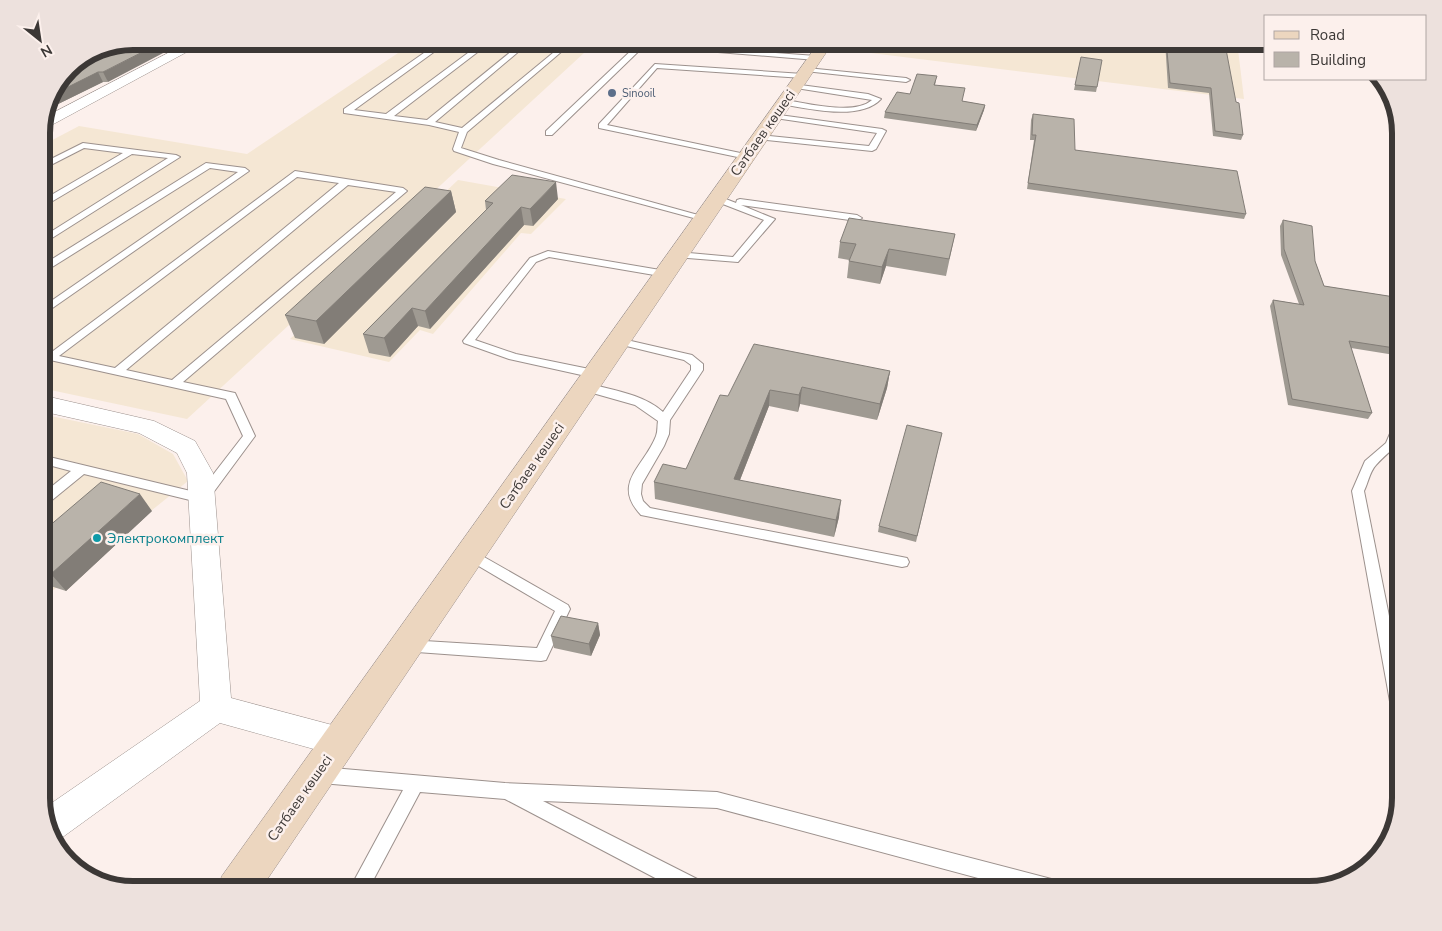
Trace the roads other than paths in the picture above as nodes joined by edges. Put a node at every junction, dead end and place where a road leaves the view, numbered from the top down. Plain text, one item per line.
1 (184, 50) edge
2 (433, 50) edge
3 (477, 50) edge
4 (517, 50) edge
5 (561, 50) edge
6 (636, 50) edge
7 (660, 50) edge
8 (906, 80) dead end
9 (791, 94) edge
10 (389, 116) junction
11 (52, 119) edge
12 (429, 123) junction
13 (463, 131) junction
14 (549, 133) dead end
15 (131, 151) junction
16 (50, 163) edge
17 (346, 182) junction
18 (50, 200) edge
19 (711, 208) junction
20 (856, 218) edge
21 (50, 236) edge
22 (672, 264) junction
23 (50, 265) edge
24 (50, 307) edge
25 (618, 341) junction
26 (118, 371) junction
27 (591, 380) junction
28 (175, 383) junction
29 (50, 405) edge
30 (664, 420) junction
31 (1392, 444) edge
32 (50, 461) edge
33 (81, 469) junction
34 (50, 495) edge
35 (202, 498) junction
36 (470, 554) junction
37 (902, 562) dead end
38 (406, 646) junction
39 (1392, 670) edge
40 (216, 708) junction
41 (340, 741) junction
42 (316, 775) junction
43 (416, 783) junction
44 (505, 791) junction
45 (54, 823) edge
46 (242, 881) edge
47 (363, 881) edge
48 (680, 881) edge
49 (1025, 881) edge

1 - 11 street
2 - 10 lane
3 - 10 lane
4 - 12 lane
5 - 13 lane
6 - 14 lane
7 - 9 lane
8 - 9 lane
9 - 9 lane
9 - 9 lane
9 - 9 lane
9 - 19 main road, Сәтбаев көшесі
10 - 12 lane
12 - 13 lane
13 - 19 lane
15 - 16 lane
15 - 18 lane
15 - 21 lane
17 - 26 lane
17 - 26 lane
17 - 28 lane
19 - 20 lane
19 - 22 main road, Сәтбаев көшесі
19 - 22 lane
22 - 25 main road, Сәтбаев көшесі
22 - 27 lane
23 - 24 lane
25 - 27 main road, Сәтбаев көшесі
25 - 30 lane
26 - 28 lane
27 - 30 lane
27 - 36 main road, Сәтбаев көшесі
28 - 35 lane
29 - 35 street
30 - 37 lane
31 - 39 lane
32 - 33 lane
33 - 34 lane
33 - 35 lane
35 - 40 street
36 - 38 main road, Сәтбаев көшесі
36 - 38 lane
38 - 41 main road, Сәтбаев көшесі
40 - 41 street
40 - 45 street
41 - 42 main road, Сәтбаев көшесі
42 - 43 lane
42 - 46 main road, Сәтбаев көшесі
43 - 44 lane
43 - 47 lane
44 - 48 lane
44 - 49 lane

